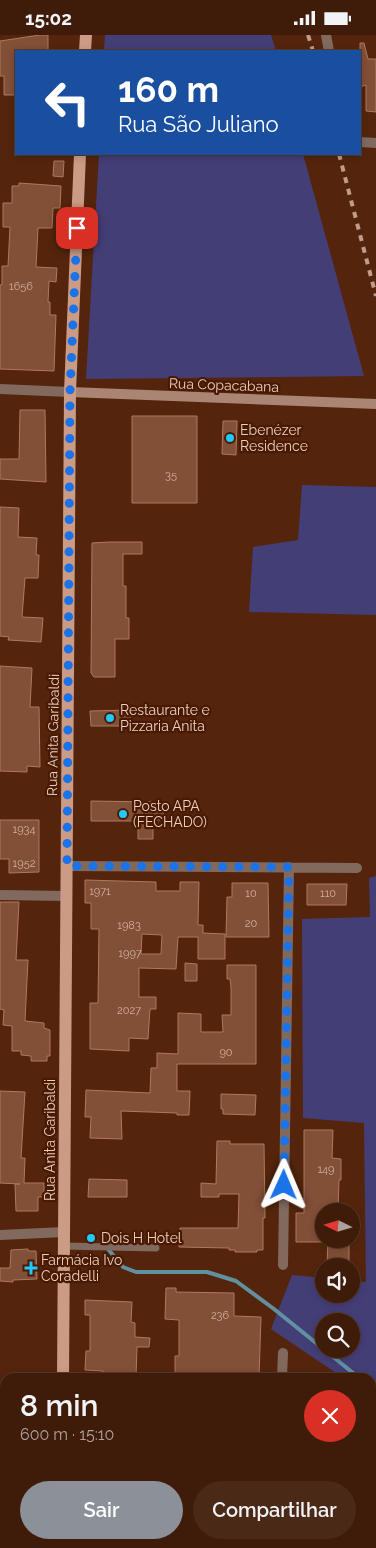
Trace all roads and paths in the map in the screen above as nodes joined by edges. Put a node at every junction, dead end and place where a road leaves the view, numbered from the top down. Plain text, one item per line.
1 (86, 35) edge
2 (326, 35) edge
3 (85, 50) edge
4 (329, 50) edge
5 (361, 142) edge
6 (376, 143) edge
7 (80, 155) edge
8 (0, 389) edge
9 (70, 392) junction
10 (376, 404) edge
11 (67, 866) junction
12 (289, 867) junction
13 (357, 868) dead end
14 (0, 895) edge
15 (66, 896) junction
16 (64, 1232) junction
17 (0, 1235) edge
18 (64, 1246) junction
19 (156, 1248) dead end
20 (283, 1265) dead end
21 (282, 1353) dead end
22 (63, 1373) edge
23 (282, 1373) edge

1 - 3 main road
2 - 4 street
5 - 6 street
7 - 9 main road, Rua Anita Garibaldi
8 - 9 street
9 - 10 main road, Rua Copacabana
9 - 11 main road, Rua Anita Garibaldi
11 - 12 street
11 - 15 main road, Rua Anita Garibaldi
12 - 13 street
12 - 20 street
14 - 15 street
15 - 16 main road, Rua Anita Garibaldi
16 - 17 street
16 - 18 main road, Rua Anita Garibaldi
18 - 19 lane
18 - 22 main road, Rua Anita Garibaldi
21 - 23 street

